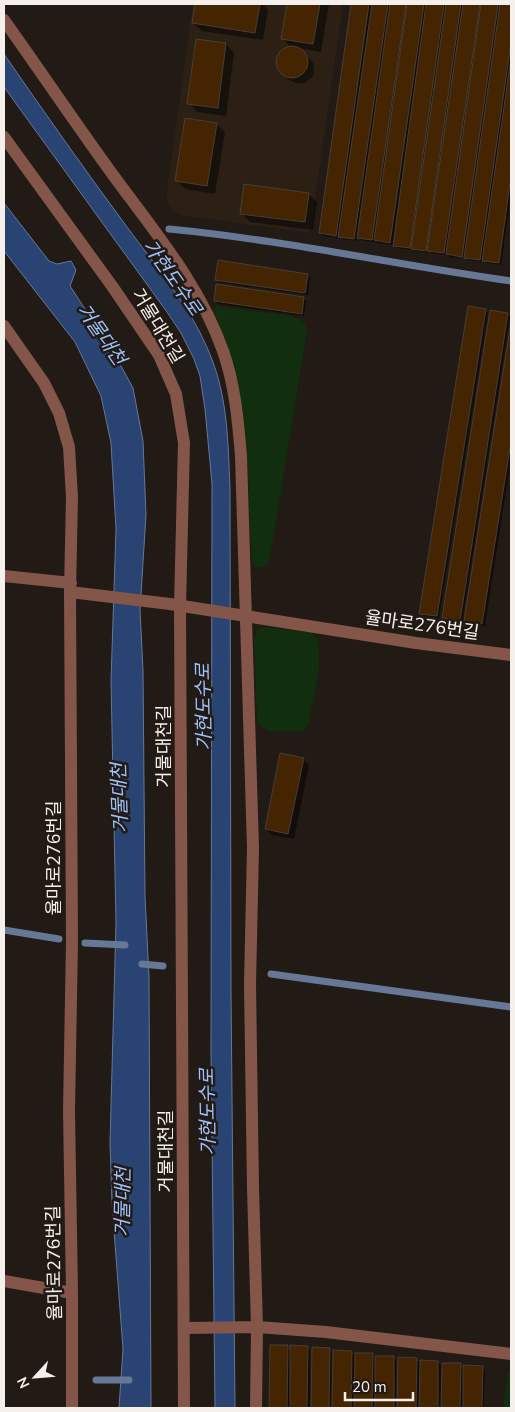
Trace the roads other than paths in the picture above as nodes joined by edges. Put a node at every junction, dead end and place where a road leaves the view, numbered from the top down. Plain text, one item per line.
1 (4, 20) edge
2 (4, 137) edge
3 (4, 326) edge
4 (4, 576) edge
5 (73, 590) junction
6 (180, 606) junction
7 (242, 614) junction
8 (511, 655) edge
9 (4, 1281) edge
10 (72, 1293) junction
11 (257, 1327) junction
12 (185, 1328) junction
13 (511, 1354) edge
14 (72, 1408) edge
15 (184, 1408) edge
16 (256, 1408) edge

1 - 7 street
2 - 6 street, 거물대천길
3 - 5 street, 율마로276번길
4 - 5 street, 율마로276번길
5 - 6 street, 율마로276번길
5 - 10 street, 율마로276번길
6 - 7 street, 율마로276번길
6 - 12 street, 거물대천길
7 - 8 street, 율마로276번길
7 - 11 street
9 - 10 street
10 - 14 street, 율마로276번길
11 - 12 street
11 - 13 street
11 - 16 street
12 - 15 street, 거물대천길

